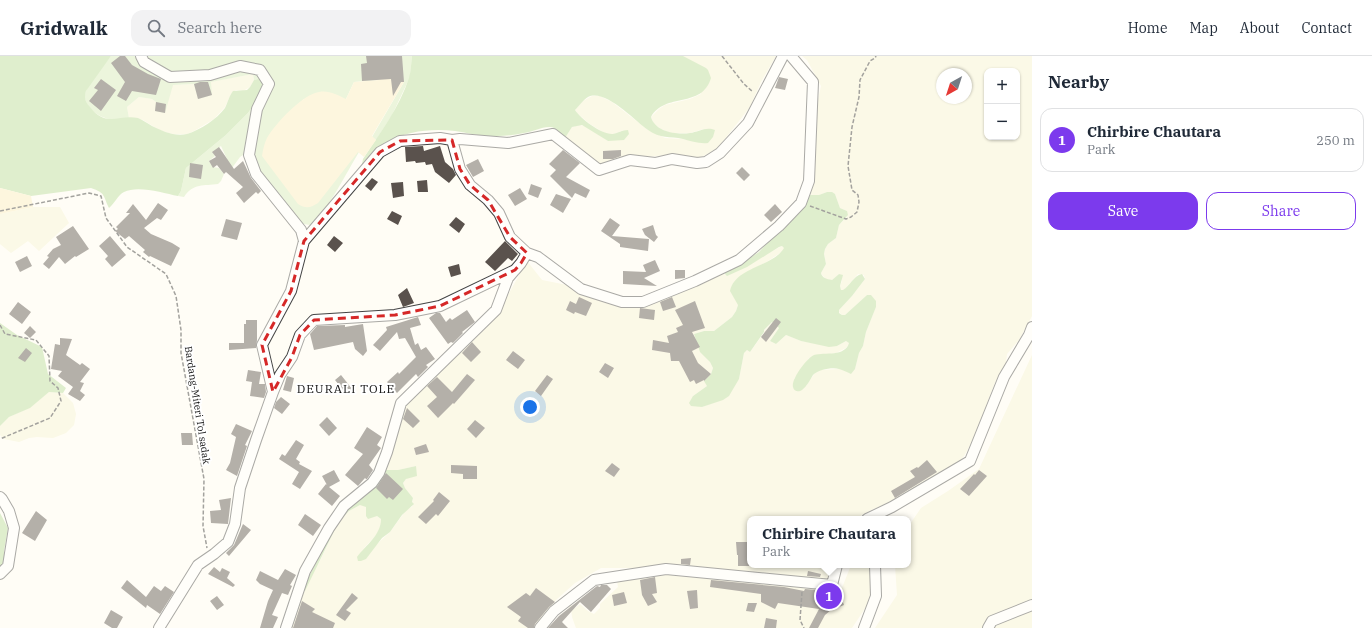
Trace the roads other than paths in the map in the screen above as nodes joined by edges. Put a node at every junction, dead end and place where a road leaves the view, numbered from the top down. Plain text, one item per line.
1 (140, 56) edge
2 (783, 56) edge
3 (791, 56) edge
4 (452, 140) junction
5 (304, 241) junction
6 (526, 253) junction
7 (515, 270) junction
8 (1032, 327) edge
9 (273, 392) junction
10 (0, 498) edge
11 (892, 507) junction
12 (873, 516) edge
13 (888, 516) edge
14 (836, 568) edge
15 (875, 568) edge
16 (0, 574) edge
17 (1032, 605) edge
18 (160, 628) edge
19 (286, 628) edge
20 (540, 628) edge
21 (864, 628) edge
22 (988, 628) edge

1 - 5 street
2 - 4 street
3 - 6 street
4 - 5 street
4 - 6 street
5 - 9 street
6 - 7 street
7 - 9 street
7 - 19 street
8 - 11 street
9 - 18 street
10 - 16 street
11 - 12 street
11 - 13 street
14 - 20 street
15 - 21 street
17 - 22 street

